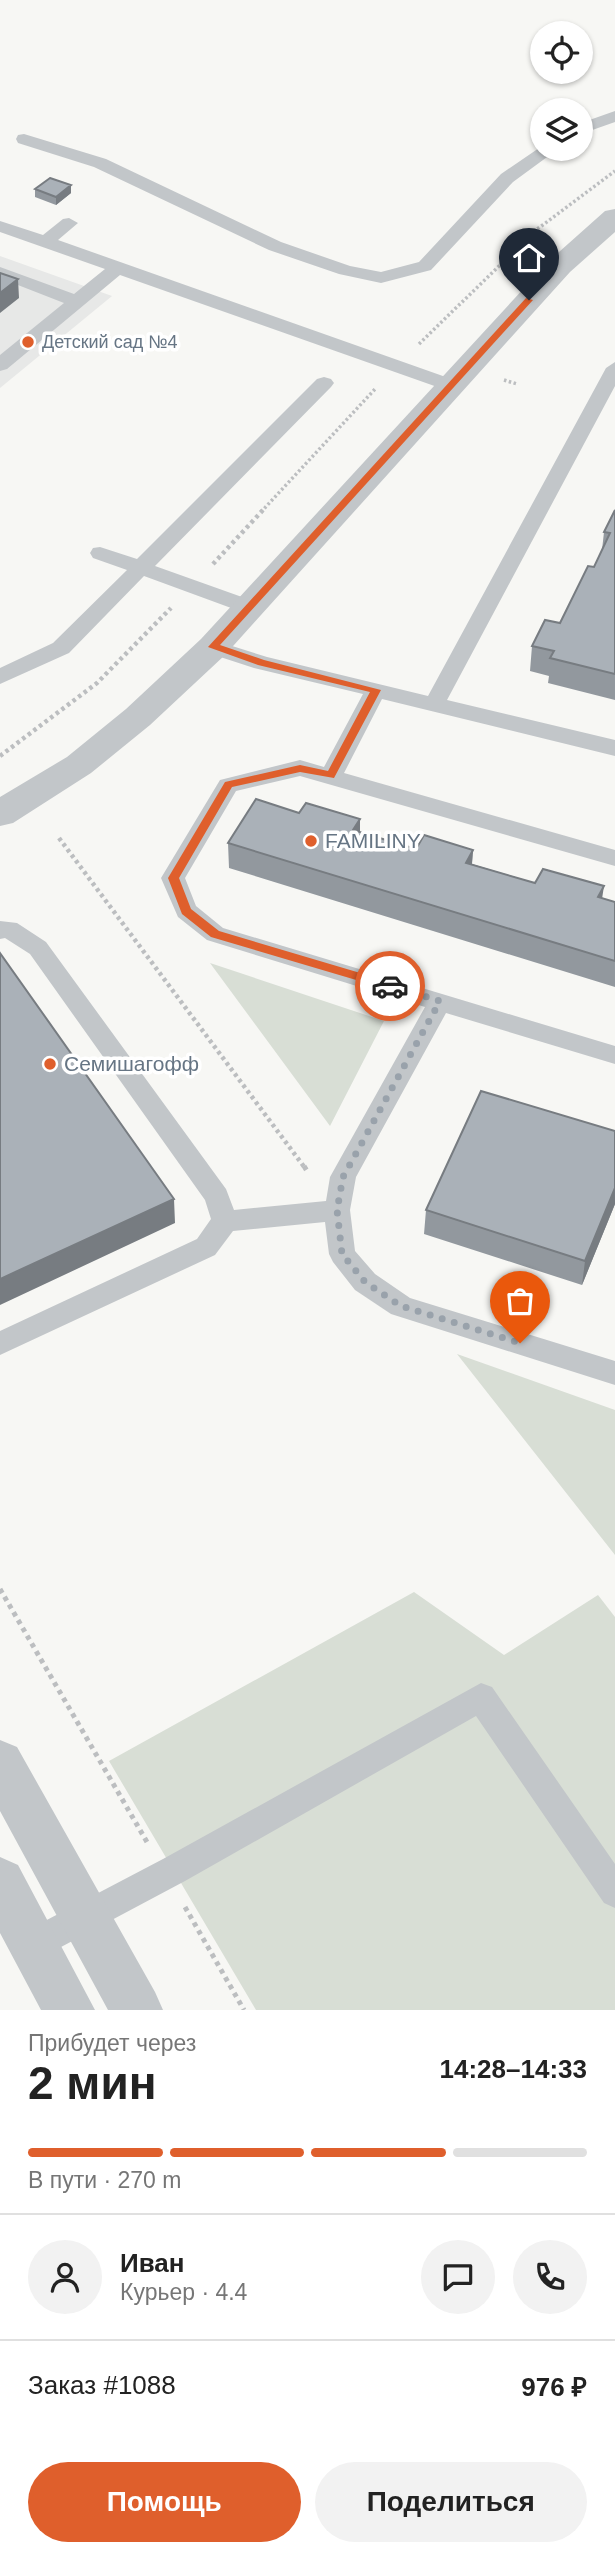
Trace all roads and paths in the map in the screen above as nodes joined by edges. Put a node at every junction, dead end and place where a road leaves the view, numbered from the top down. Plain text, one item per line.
1 (615, 116) edge
2 (593, 124) edge
3 (24, 139) dead end
4 (532, 161) edge
5 (615, 170) edge
6 (615, 217) edge
7 (69, 223) dead end
8 (0, 226) edge
9 (45, 242) junction
10 (117, 268) junction
11 (0, 272) edge
12 (75, 301) junction
13 (0, 365) edge
14 (397, 367) junction
15 (615, 368) edge
16 (324, 383) dead end
17 (450, 385) junction
18 (100, 553) dead end
19 (141, 568) junction
20 (191, 586) junction
21 (249, 607) junction
22 (213, 647) junction
23 (0, 677) edge
24 (376, 690) junction
25 (434, 704) junction
26 (615, 748) edge
27 (0, 756) edge
28 (331, 776) junction
29 (0, 814) edge
30 (60, 838) dead end
31 (615, 858) edge
32 (0, 930) edge
33 (440, 1001) junction
34 (615, 1055) edge
35 (337, 1210) junction
36 (225, 1221) junction
37 (0, 1344) edge
38 (615, 1373) edge
39 (0, 1589) edge
40 (0, 1763) edge
41 (166, 1874) junction
42 (0, 1882) edge
43 (615, 1892) edge
44 (86, 1917) junction
45 (34, 1944) junction
46 (69, 2010) edge
47 (137, 2010) edge
48 (244, 2010) edge

1 - 2 lane
3 - 4 lane
5 - 14 path
6 - 17 street
7 - 9 lane
8 - 9 lane
9 - 10 lane
10 - 12 lane
10 - 14 lane
11 - 12 lane
12 - 13 lane
14 - 17 lane
14 - 20 path
15 - 25 lane
16 - 19 lane
17 - 21 street
18 - 19 lane
19 - 20 lane
19 - 23 lane
20 - 21 lane
20 - 27 path
21 - 22 street
22 - 24 lane
22 - 29 street
24 - 25 lane
24 - 28 lane
25 - 26 lane
28 - 31 lane
28 - 33 lane
30 - 35 path
32 - 36 lane
33 - 34 lane
33 - 35 lane
35 - 36 lane
35 - 38 lane
36 - 37 lane
39 - 41 path
40 - 44 street
41 - 43 lane
41 - 44 lane
41 - 48 path
42 - 45 street
44 - 45 lane
44 - 47 street
45 - 46 street

